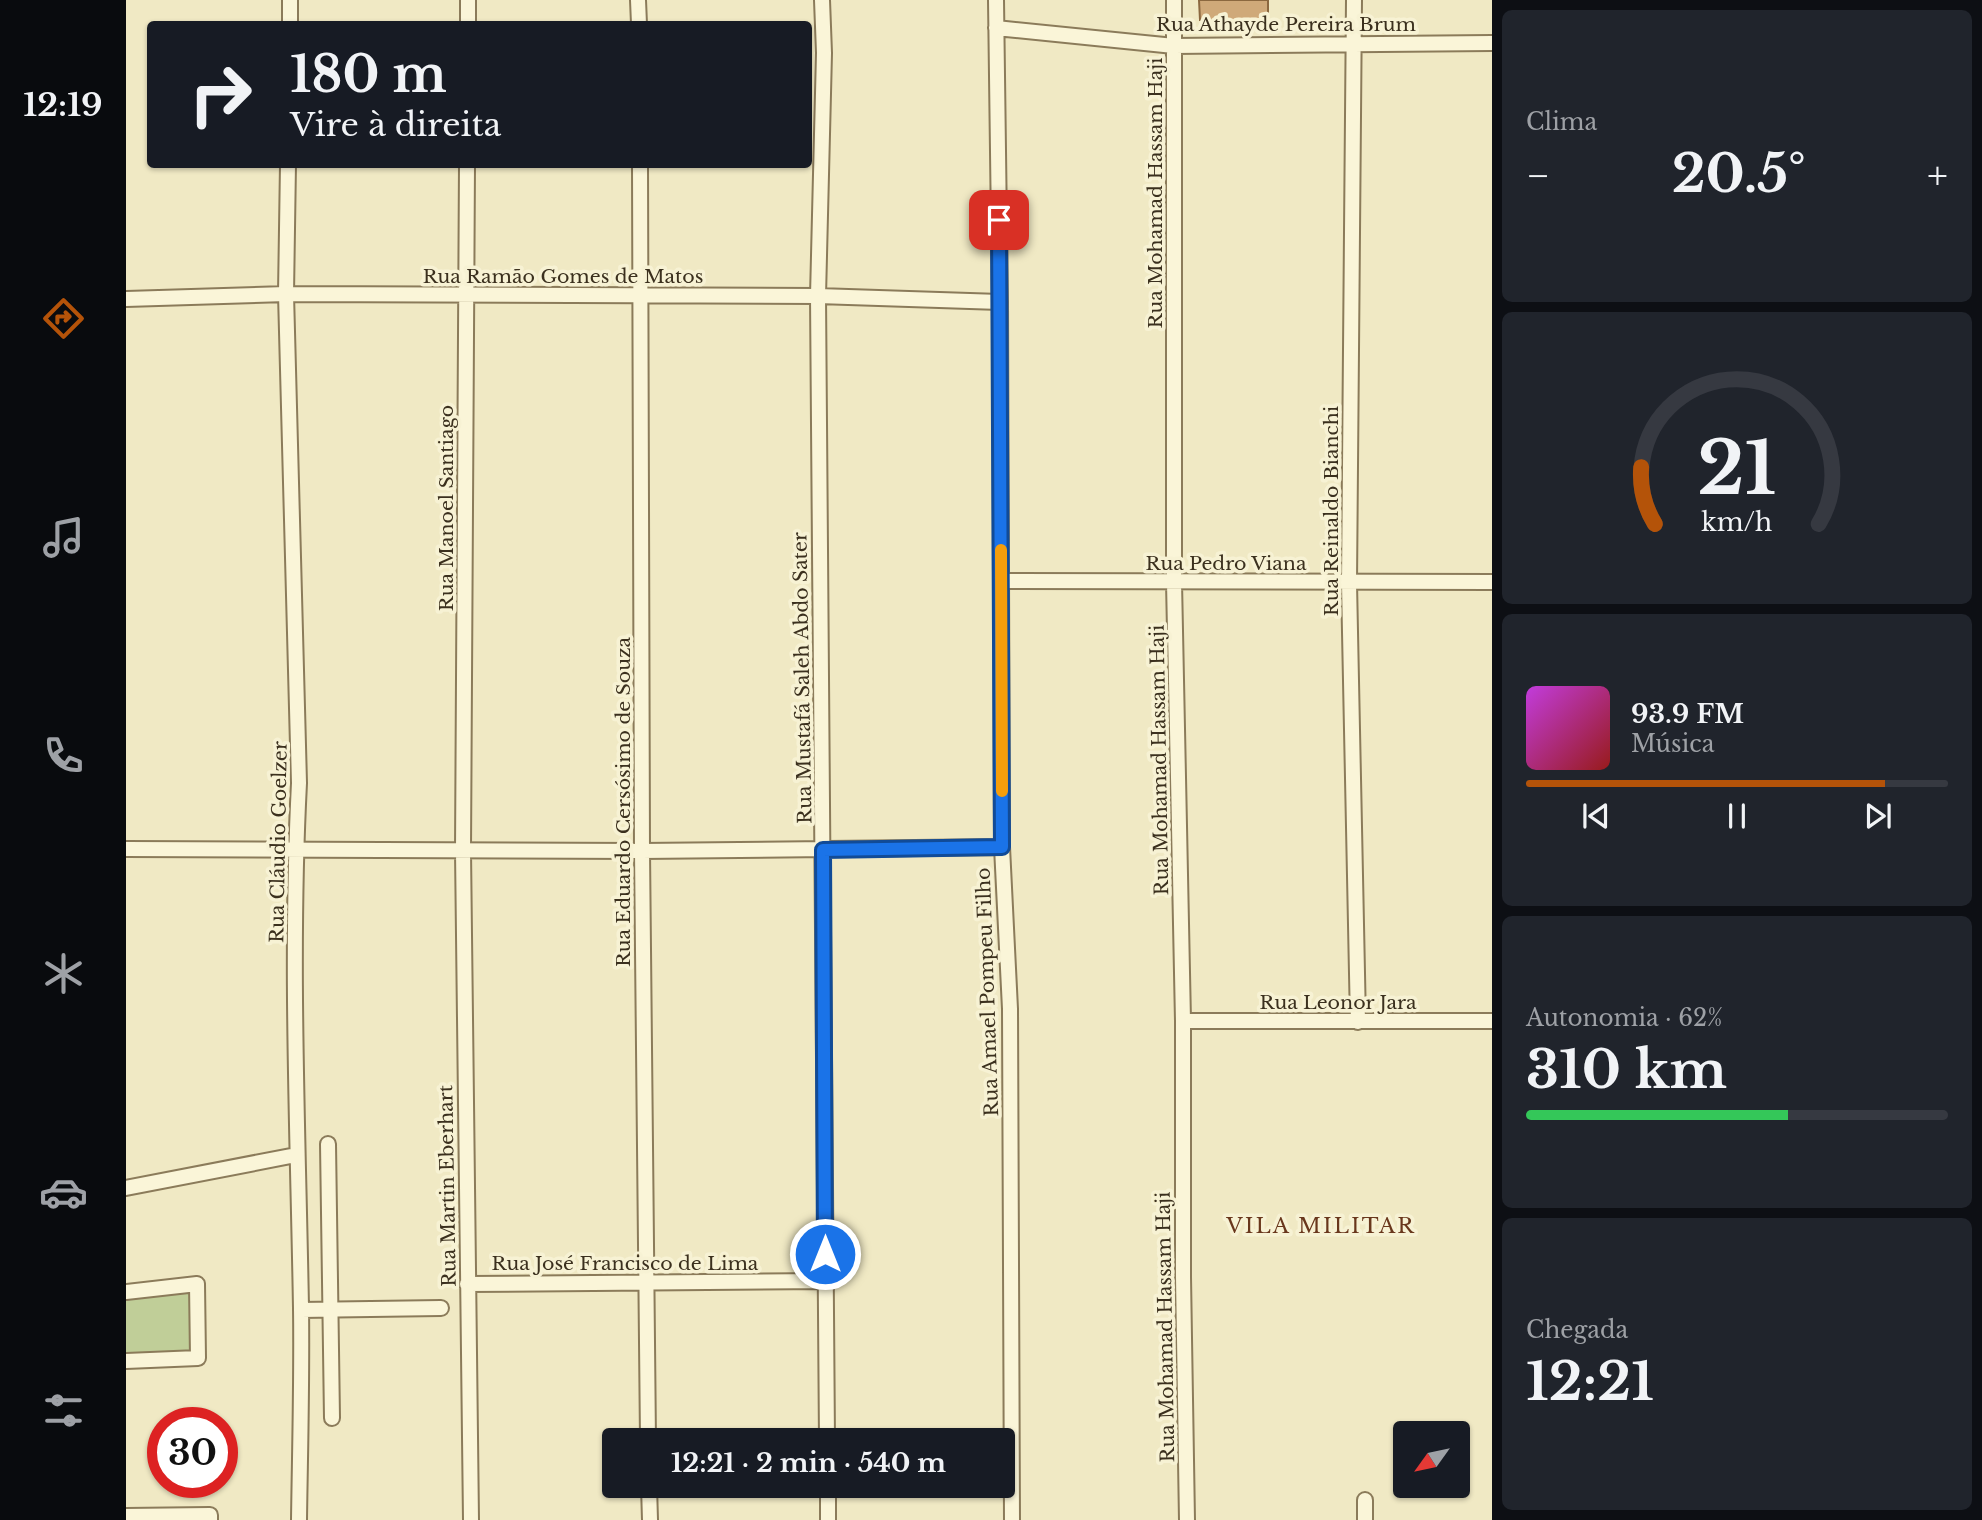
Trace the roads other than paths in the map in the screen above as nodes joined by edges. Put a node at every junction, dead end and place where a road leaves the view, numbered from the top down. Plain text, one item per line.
1 (290, 0) edge
2 (468, 0) edge
3 (638, 0) edge
4 (822, 0) edge
5 (996, 0) edge
6 (1174, 0) edge
7 (1354, 0) edge
8 (290, 21) edge
9 (468, 21) edge
10 (639, 21) edge
11 (996, 28) junction
12 (1355, 43) junction
13 (1492, 43) edge
14 (1174, 46) junction
15 (288, 168) edge
16 (467, 168) edge
17 (640, 168) edge
18 (286, 294) junction
19 (466, 295) junction
20 (642, 296) junction
21 (818, 296) junction
22 (126, 299) edge
23 (1000, 302) junction
24 (1002, 582) junction
25 (1174, 582) junction
26 (1492, 582) edge
27 (1349, 583) junction
28 (1002, 847) junction
29 (126, 849) edge
30 (296, 849) junction
31 (823, 850) junction
32 (463, 851) junction
33 (642, 851) junction
34 (1183, 1021) junction
35 (1492, 1021) edge
36 (1359, 1022) junction
37 (328, 1144) dead end
38 (296, 1155) junction
39 (126, 1188) edge
40 (825, 1281) junction
41 (645, 1283) junction
42 (467, 1284) junction
43 (126, 1292) edge
44 (441, 1308) dead end
45 (301, 1310) junction
46 (330, 1310) junction
47 (126, 1361) edge
48 (332, 1418) dead end
49 (648, 1428) edge
50 (827, 1428) edge
51 (649, 1498) edge
52 (828, 1498) edge
53 (1365, 1500) dead end
54 (126, 1516) edge
55 (210, 1520) edge
56 (299, 1520) edge
57 (471, 1520) edge
58 (650, 1520) edge
59 (828, 1520) edge
60 (1012, 1520) edge
61 (1187, 1520) edge
62 (1365, 1520) edge

1 - 8 street
2 - 9 street
3 - 10 street
4 - 21 street, Rua Mustafá Saleh Abdo Sater
5 - 11 street, Rua Amael Pompeu Filho
6 - 14 street, Rua Mohamad Hassam Haji
7 - 12 street, Rua Reinaldo Bianchi
11 - 14 street, Rua Athayde Pereira Brum
11 - 23 street, Rua Amael Pompeu Filho
12 - 13 street, Rua Athayde Pereira Brum
12 - 14 street, Rua Athayde Pereira Brum
12 - 27 street, Rua Reinaldo Bianchi
14 - 25 street, Rua Mohamad Hassam Haji
15 - 18 street, Rua Cláudio Goelzer
16 - 19 street, Rua Manoel Santiago
17 - 20 street, Rua Eduardo Cersósimo de Souza
18 - 19 street, Rua Ramão Gomes de Matos
18 - 22 street, Rua Ramão Gomes de Matos
18 - 30 street, Rua Cláudio Goelzer
19 - 20 street, Rua Ramão Gomes de Matos
19 - 32 street, Rua Manoel Santiago
20 - 21 street, Rua Ramão Gomes de Matos
20 - 33 street, Rua Eduardo Cersósimo de Souza
21 - 23 street, Rua Ramão Gomes de Matos
21 - 31 street, Rua Mustafá Saleh Abdo Sater
23 - 24 street, Rua Amael Pompeu Filho
24 - 25 street, Rua Pedro Viana
24 - 28 street, Rua Amael Pompeu Filho
25 - 27 street, Rua Pedro Viana
25 - 34 street, Rua Mohamad Hassam Haji
26 - 27 street, Rua Pedro Viana
27 - 36 street, Rua Reinaldo Bianchi
28 - 31 street
28 - 60 street, Rua Amael Pompeu Filho
29 - 30 street
30 - 32 street
30 - 38 street, Rua Cláudio Goelzer
31 - 33 street
31 - 40 street, Rua Mustafá Saleh Abdo Sater
32 - 33 street
32 - 42 street, Rua Martin Eberhart
33 - 41 street, Rua Eduardo Cersósimo de Souza
34 - 36 street, Rua Leonor Jara
34 - 61 street, Rua Mohamad Hassam Haji
35 - 36 street, Rua Leonor Jara
37 - 46 street
38 - 39 street
38 - 45 street, Rua Cláudio Goelzer
40 - 41 street, Rua José Francisco de Lima
40 - 50 street, Rua Mustafá Saleh Abdo Sater
41 - 42 street, Rua José Francisco de Lima
41 - 49 street, Rua Eduardo Cersósimo de Souza
42 - 57 street, Rua Martin Eberhart
43 - 47 street
44 - 46 street
45 - 46 street
45 - 56 street, Rua Cláudio Goelzer
46 - 48 street
51 - 58 street
52 - 59 street
53 - 62 street
54 - 55 street

